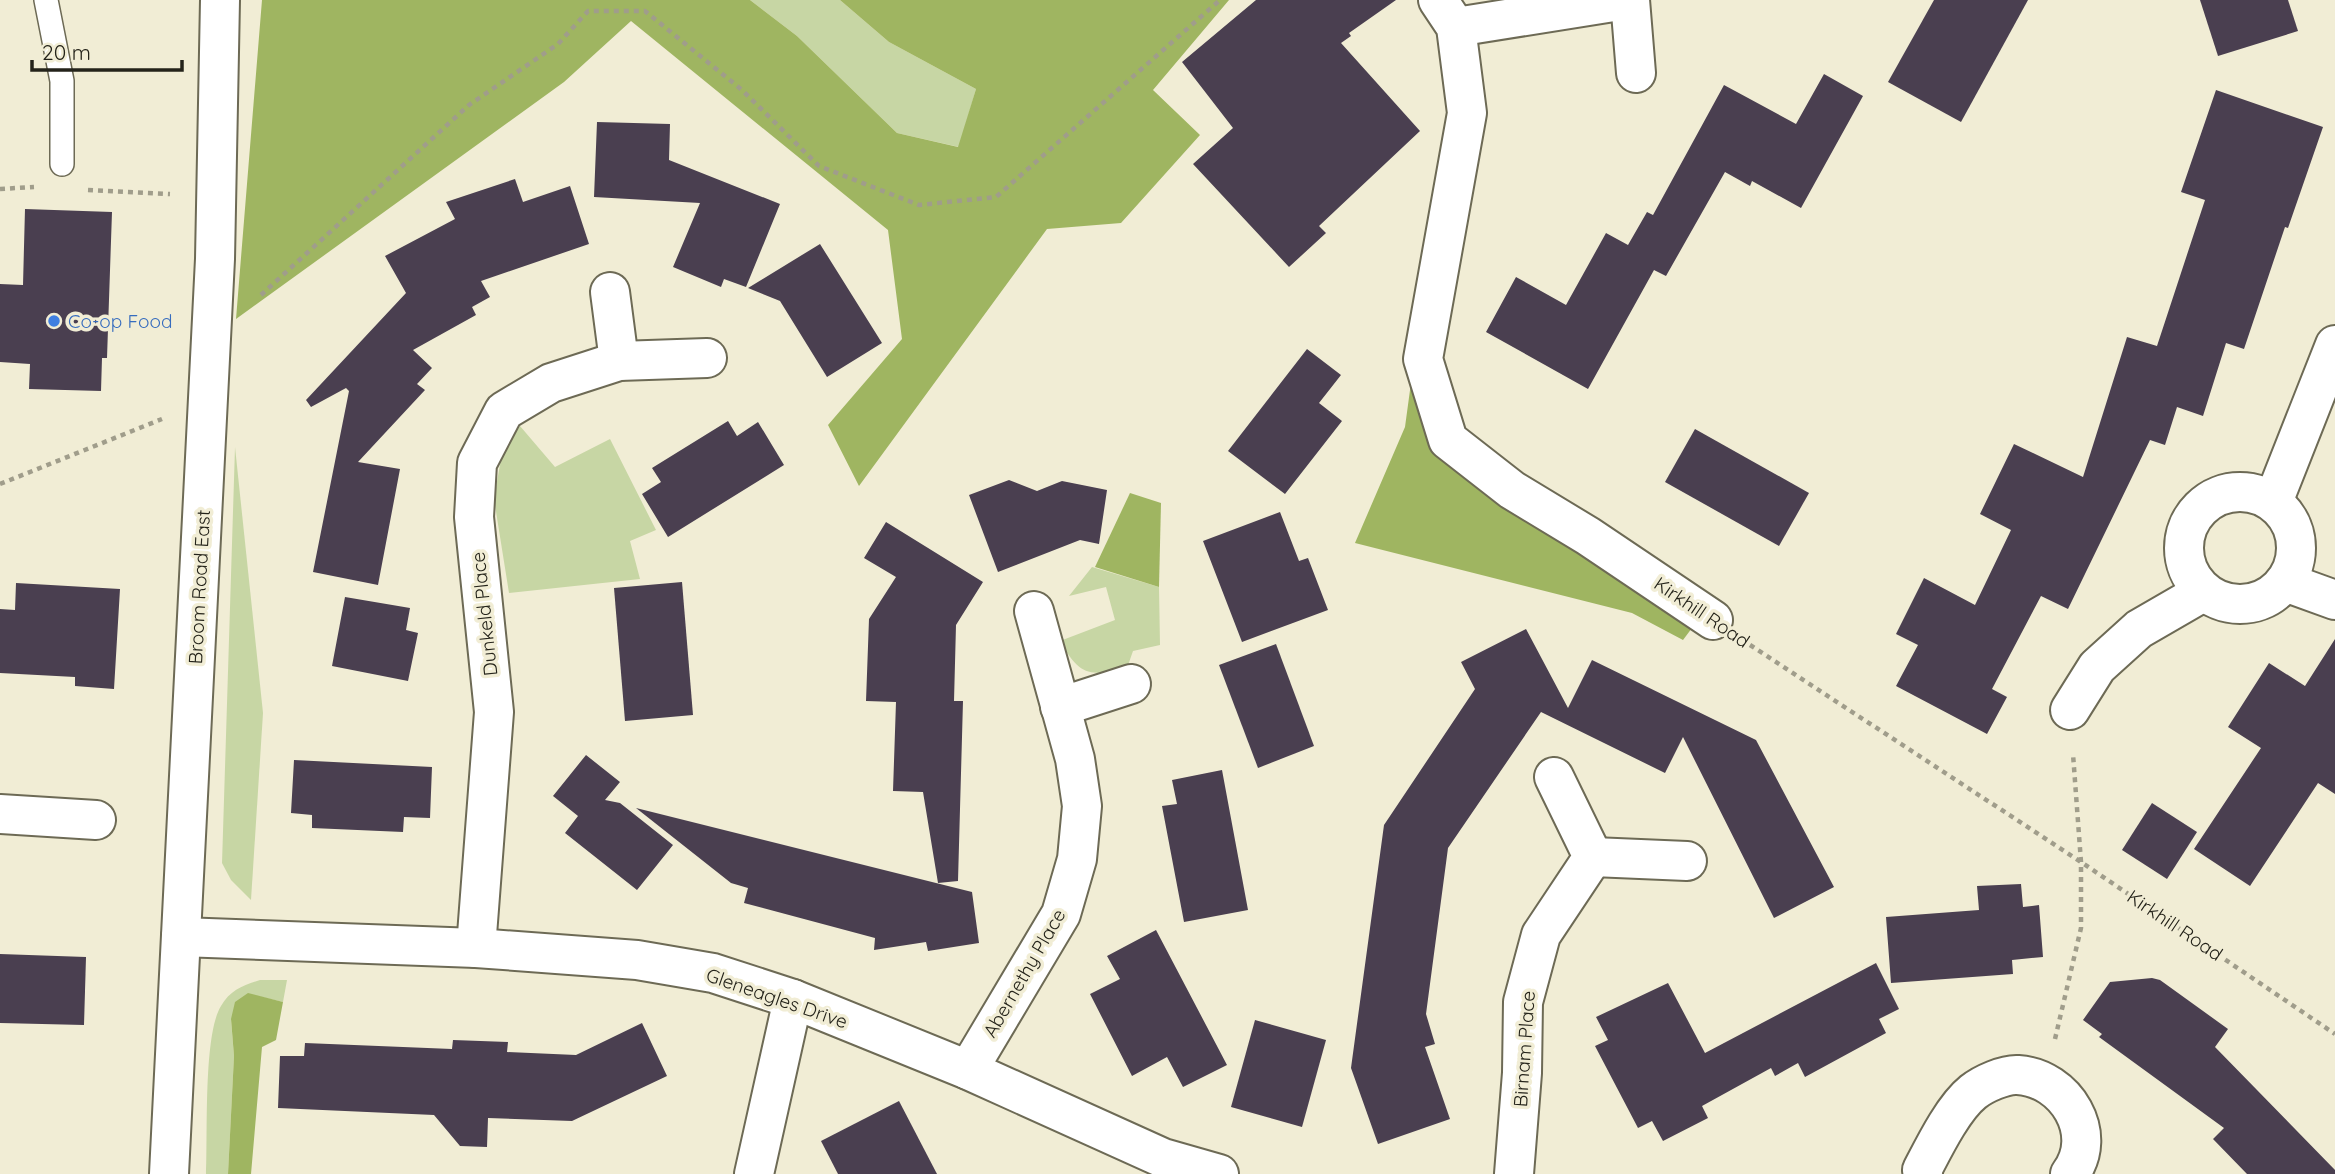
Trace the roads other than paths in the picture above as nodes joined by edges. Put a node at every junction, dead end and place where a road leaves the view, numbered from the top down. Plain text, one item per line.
1 (46, 0) edge
2 (220, 0) edge
3 (1628, 0) edge
4 (1447, 14) edge
5 (1636, 73) dead end
6 (62, 164) dead end
7 (610, 292) dead end
8 (2335, 345) edge
9 (707, 358) dead end
10 (619, 361) junction
11 (2273, 502) junction
12 (2285, 582) junction
13 (2203, 592) junction
14 (2335, 600) edge
15 (1034, 611) dead end
16 (1713, 620) road end
17 (1131, 684) dead end
18 (1060, 708) junction
19 (2070, 710) road end
20 (1554, 777) dead end
21 (0, 814) edge
22 (96, 820) dead end
23 (1593, 857) junction
24 (1686, 861) dead end
25 (181, 937) junction
26 (476, 948) junction
27 (793, 999) junction
28 (968, 1070) junction
29 (2076, 1172) edge
30 (1915, 1173) edge
31 (169, 1174) edge
32 (754, 1174) edge
33 (1219, 1174) edge
34 (1514, 1174) edge

1 - 6 lane
2 - 25 street, Broom Road East
3 - 4 street
3 - 5 street
4 - 16 street, Kirkhill Road
7 - 10 street
8 - 11 street
9 - 10 street, Dunkeld Place
10 - 26 street, Dunkeld Place
11 - 12 street
11 - 13 street
12 - 13 street
12 - 14 street
13 - 19 street
15 - 18 street, Abernethy Place
17 - 18 street
18 - 28 street, Abernethy Place
20 - 23 street
21 - 22 street
23 - 24 street
23 - 34 street, Birnam Place
25 - 26 street, Gleneagles Drive
25 - 31 street, Broom Road East
26 - 27 street, Gleneagles Drive
27 - 28 street, Gleneagles Drive
27 - 32 street
28 - 33 street, Gleneagles Drive
29 - 30 street

